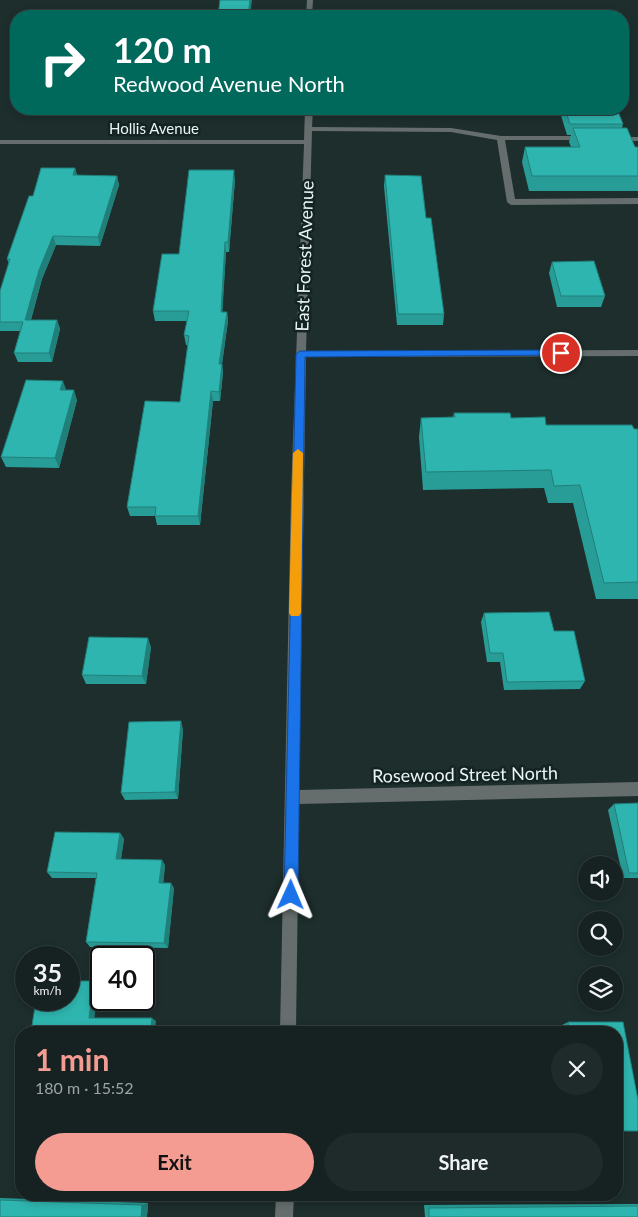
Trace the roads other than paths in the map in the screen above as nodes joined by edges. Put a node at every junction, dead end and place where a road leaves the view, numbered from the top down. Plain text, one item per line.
1 (309, 115) edge
2 (309, 129) junction
3 (501, 138) junction
4 (599, 138) edge
5 (609, 138) edge
6 (638, 139) edge
7 (0, 142) edge
8 (309, 142) junction
9 (638, 201) edge
10 (638, 353) edge
11 (300, 354) junction
12 (638, 790) edge
13 (293, 797) junction
14 (288, 1026) edge
15 (285, 1201) edge
16 (284, 1217) edge

1 - 2 street, East Forest Avenue
2 - 3 street
2 - 8 street, East Forest Avenue
3 - 4 street
3 - 9 street
5 - 6 street
7 - 8 street, Hollis Avenue
8 - 11 street, East Forest Avenue
10 - 11 street
11 - 13 street, East Forest Avenue
12 - 13 street, Rosewood Street North
13 - 14 street, East Forest Avenue
15 - 16 street

